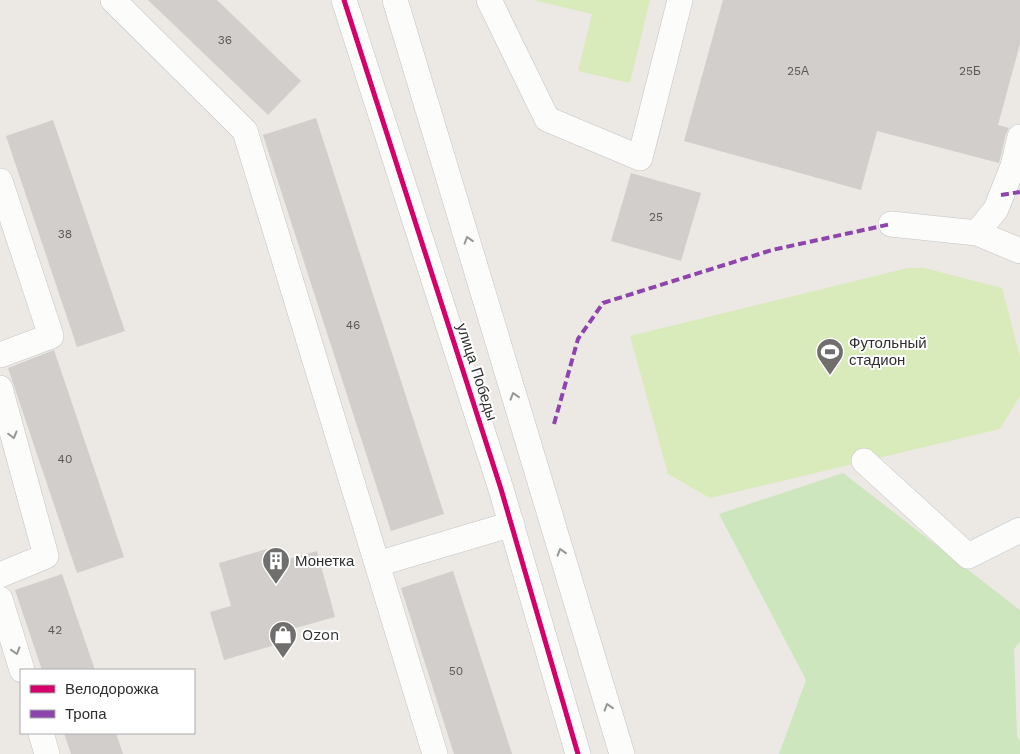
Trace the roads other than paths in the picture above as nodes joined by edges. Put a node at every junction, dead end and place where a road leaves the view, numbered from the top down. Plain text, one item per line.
1 (112, 0) edge
2 (344, 0) edge
3 (396, 0) edge
4 (489, 0) edge
5 (680, 0) edge
6 (1020, 137) edge
7 (0, 181) edge
8 (891, 224) dead end
9 (977, 233) junction
10 (1020, 251) edge
11 (0, 355) edge
12 (0, 388) edge
13 (864, 461) dead end
14 (512, 524) junction
15 (1020, 530) edge
16 (377, 564) junction
17 (0, 575) edge
18 (0, 599) edge
19 (22, 669) edge
20 (41, 734) edge
21 (47, 754) edge
22 (434, 754) edge
23 (578, 754) edge
24 (622, 754) edge

1 - 16 street
2 - 14 street, улица Победы
24 -> 3 street, улица Победы
4 - 5 street
6 - 9 street
7 - 11 street
8 - 9 street
9 - 10 street
12 -> 17 street
13 - 15 street
14 - 16 street
14 - 23 street, улица Победы
16 - 22 street
18 -> 19 street
20 - 21 street

